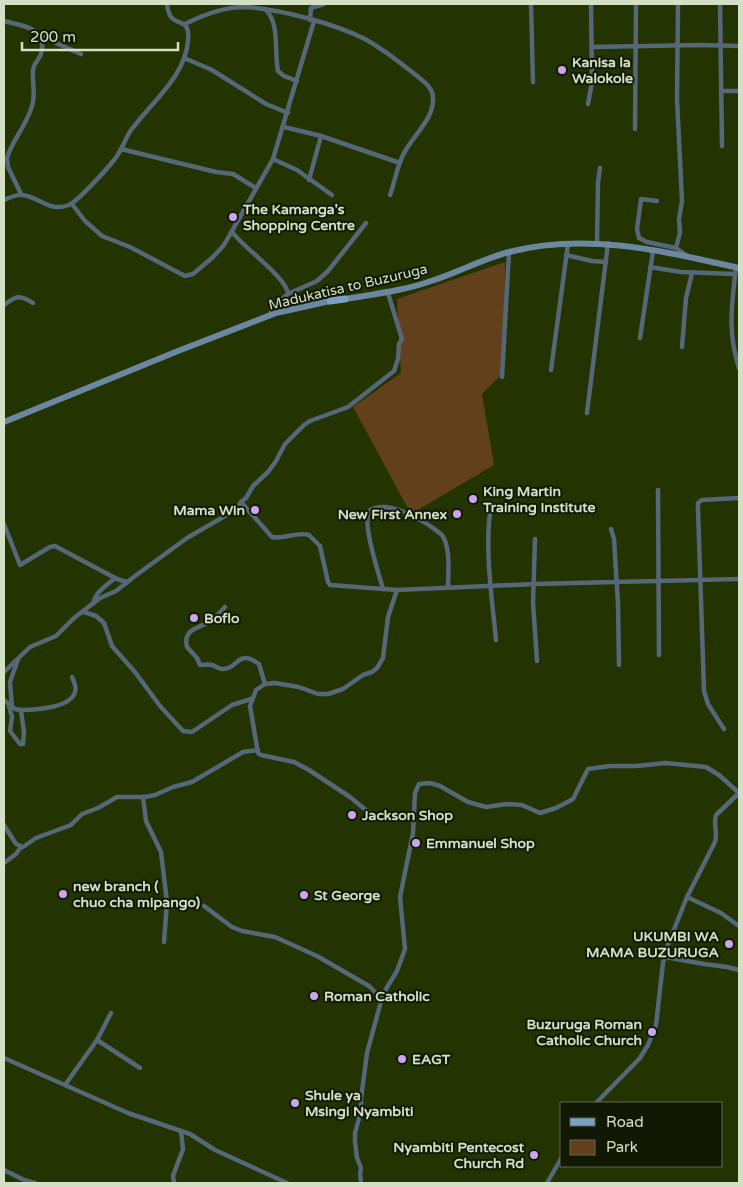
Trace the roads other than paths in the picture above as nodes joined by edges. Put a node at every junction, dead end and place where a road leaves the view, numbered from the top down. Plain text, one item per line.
1 (166, 4) edge
2 (324, 4) edge
3 (531, 4) edge
4 (591, 4) edge
5 (636, 4) edge
6 (678, 4) edge
7 (720, 4) edge
8 (248, 6) edge
9 (266, 10) junction
10 (312, 20) junction
11 (4, 21) edge
12 (185, 24) junction
13 (38, 32) junction
14 (677, 45) junction
15 (636, 46) junction
16 (720, 46) junction
17 (739, 46) edge
18 (592, 47) junction
19 (81, 54) dead end
20 (184, 58) junction
21 (297, 81) junction
22 (533, 82) dead end
23 (721, 91) junction
24 (739, 91) edge
25 (588, 104) dead end
26 (288, 113) junction
27 (284, 127) junction
28 (635, 130) dead end
29 (321, 136) junction
30 (722, 146) dead end
31 (121, 149) junction
32 (273, 159) junction
33 (400, 163) junction
34 (600, 168) dead end
35 (309, 180) junction
36 (256, 188) junction
37 (21, 194) junction
38 (390, 194) dead end
39 (332, 195) dead end
40 (4, 200) edge
41 (657, 201) dead end
42 (72, 204) junction
43 (366, 223) dead end
44 (232, 232) junction
45 (597, 243) junction
46 (568, 244) junction
47 (608, 244) junction
48 (676, 248) junction
49 (653, 251) junction
50 (509, 252) junction
51 (566, 255) junction
52 (687, 256) junction
53 (606, 262) junction
54 (650, 268) junction
55 (737, 270) edge
56 (692, 273) junction
57 (388, 292) junction
58 (288, 294) junction
59 (345, 299) joint
60 (330, 301) joint
61 (33, 303) dead end
62 (4, 305) edge
63 (270, 316) junction
64 (640, 338) dead end
65 (682, 347) dead end
66 (739, 368) edge
67 (552, 370) dead end
68 (502, 377) dead end
69 (587, 413) dead end
70 (4, 422) edge
71 (658, 490) dead end
72 (739, 499) edge
73 (241, 502) junction
74 (490, 512) dead end
75 (4, 524) edge
76 (611, 529) dead end
77 (535, 539) dead end
78 (115, 578) junction
79 (739, 578) edge
80 (701, 580) junction
81 (658, 581) junction
82 (127, 582) junction
83 (617, 582) junction
84 (534, 584) junction
85 (448, 587) junction
86 (491, 587) junction
87 (383, 589) junction
88 (398, 590) junction
89 (93, 604) junction
90 (225, 606) dead end
91 (84, 612) junction
92 (496, 640) dead end
93 (659, 655) dead end
94 (18, 658) junction
95 (537, 661) dead end
96 (619, 665) dead end
97 (4, 672) edge
98 (72, 677) dead end
99 (265, 684) junction
100 (252, 699) junction
101 (4, 700) edge
102 (10, 706) junction
103 (21, 710) junction
104 (724, 729) dead end
105 (258, 750) junction
106 (739, 793) edge
107 (143, 797) junction
108 (414, 818) junction
109 (4, 825) edge
110 (21, 847) junction
111 (4, 863) edge
112 (687, 897) junction
113 (204, 906) dead end
114 (739, 926) edge
115 (164, 942) dead end
116 (664, 957) junction
117 (739, 970) edge
118 (382, 999) junction
119 (111, 1013) dead end
120 (97, 1040) junction
121 (4, 1060) edge
122 (140, 1068) dead end
123 (65, 1085) junction
124 (597, 1102) edge
125 (181, 1131) junction
126 (560, 1160) edge
127 (4, 1170) edge
128 (35, 1183) edge
129 (174, 1183) edge
130 (286, 1183) edge
131 (361, 1183) edge
132 (547, 1183) edge

1 - 12 street
2 - 10 street
3 - 22 street
4 - 18 street
5 - 15 street
6 - 14 street
7 - 16 street
8 - 9 street
8 - 12 street
9 - 10 street
9 - 21 street
10 - 21 street
10 - 33 street
11 - 13 street
12 - 20 street
13 - 19 street
13 - 37 street
14 - 15 street
14 - 16 street
14 - 48 street
15 - 18 street
15 - 28 street
16 - 17 street
16 - 23 street
18 - 25 street
20 - 26 street
20 - 31 street
21 - 26 street
23 - 24 street
23 - 30 street
26 - 27 street
27 - 29 street
27 - 32 street
29 - 33 street
29 - 35 street
31 - 36 street
31 - 42 street
32 - 35 street
32 - 36 street
33 - 38 street
34 - 45 street
35 - 39 street
36 - 44 street
37 - 40 street
37 - 42 street
41 - 48 street
42 - 44 street
43 - 58 street
44 - 58 street
45 - 46 main road, Madukatisa to Buzuruga
45 - 47 main road, Madukatisa to Buzuruga
46 - 50 main road, Madukatisa to Buzuruga
46 - 51 street
47 - 49 main road, Madukatisa to Buzuruga
47 - 53 street
48 - 52 street
49 - 52 main road, Madukatisa to Buzuruga
49 - 54 street
50 - 57 main road, Madukatisa to Buzuruga
50 - 68 street
51 - 53 street
51 - 67 street
52 - 55 main road, Madukatisa to Buzuruga
53 - 69 street
54 - 56 street
54 - 64 street
55 - 56 street
55 - 66 street
56 - 65 street
57 - 59 main road, Madukatisa to Buzuruga
57 - 73 street
58 - 63 street
59 - 60 main road, Madukatisa to Buzuruga
60 - 63 main road, Madukatisa to Buzuruga
61 - 62 street
63 - 70 main road, Madukatisa to Buzuruga
71 - 81 street
72 - 80 street
73 - 82 street
73 - 87 street
74 - 86 street
75 - 78 street
76 - 83 street
77 - 84 street
78 - 82 street
78 - 89 street
79 - 80 street
80 - 81 street
80 - 104 street
81 - 83 street
81 - 93 street
82 - 89 street
83 - 84 street
83 - 96 street
84 - 86 street
84 - 95 street
85 - 86 street
85 - 87 street
85 - 88 street
86 - 92 street
87 - 88 street
88 - 99 street
89 - 91 street
90 - 99 street
91 - 94 street
91 - 100 street
94 - 97 street
94 - 102 street
98 - 103 street
99 - 100 street
100 - 105 street
101 - 102 street
102 - 103 street
102 - 103 street
105 - 107 street
105 - 108 street
106 - 108 street
106 - 112 street
107 - 110 street
107 - 115 street
108 - 118 street
109 - 110 street
110 - 111 street
112 - 114 street
112 - 116 street
113 - 118 street
116 - 117 street
116 - 124 street
118 - 131 street
119 - 120 street
120 - 122 street
120 - 123 street
121 - 123 street
123 - 125 street
125 - 129 street
125 - 130 street
126 - 132 street
127 - 128 street

